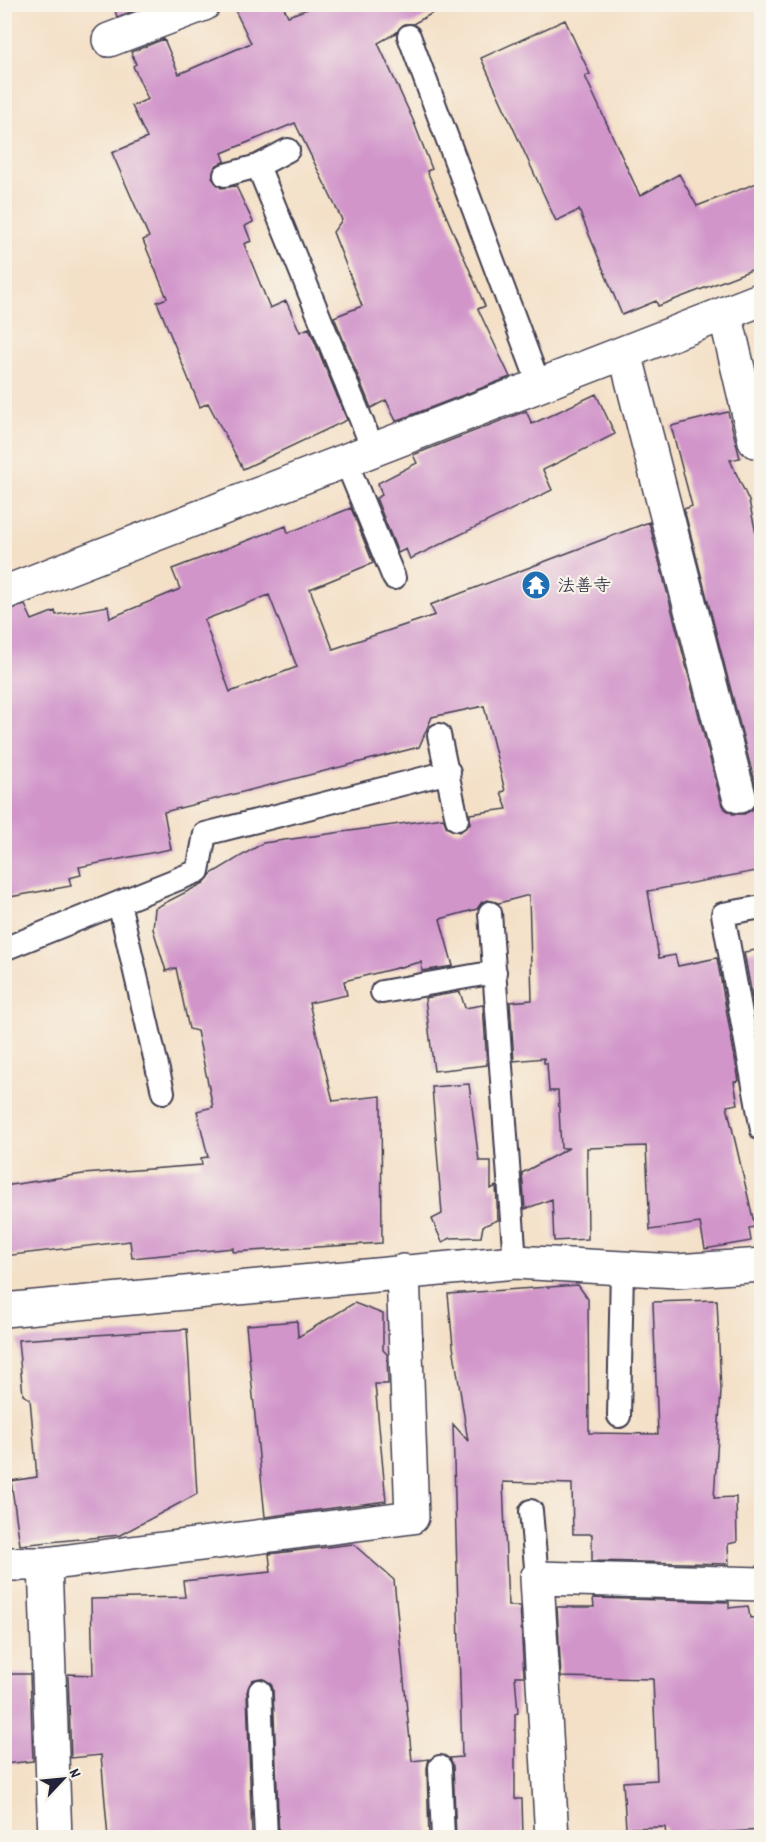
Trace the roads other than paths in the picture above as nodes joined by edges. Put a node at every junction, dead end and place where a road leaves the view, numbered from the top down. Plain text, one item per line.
1 (195, 6) edge
2 (409, 36) dead end
3 (109, 40) dead end
4 (288, 150) dead end
5 (258, 166) junction
6 (225, 175) dead end
7 (762, 298) edge
8 (725, 313) junction
9 (625, 352) junction
10 (540, 387) junction
11 (762, 439) edge
12 (359, 454) junction
13 (394, 578) dead end
14 (4, 592) edge
15 (439, 735) dead end
16 (449, 772) junction
17 (738, 796) dead end
18 (457, 819) dead end
19 (119, 903) junction
20 (762, 907) edge
21 (490, 913) dead end
22 (4, 949) edge
23 (495, 972) junction
24 (382, 992) dead end
25 (163, 1092) dead end
26 (762, 1130) edge
27 (515, 1262) junction
28 (762, 1264) edge
29 (622, 1268) junction
30 (403, 1271) junction
31 (4, 1310) edge
32 (619, 1416) dead end
33 (531, 1511) dead end
34 (4, 1564) edge
35 (45, 1564) junction
36 (537, 1578) junction
37 (762, 1584) edge
38 (260, 1691) dead end
39 (440, 1767) dead end
40 (55, 1838) edge
41 (266, 1838) edge
42 (443, 1838) edge
43 (552, 1838) edge

1 - 3 street
2 - 10 lane
4 - 5 lane
5 - 6 lane
5 - 12 lane
7 - 8 street
8 - 9 street
8 - 11 street
9 - 10 street
9 - 17 street
10 - 12 street
12 - 13 lane
12 - 14 street
15 - 16 lane
16 - 18 lane
16 - 19 lane
19 - 22 lane
19 - 25 lane
20 - 26 lane
21 - 23 lane
23 - 24 lane
23 - 27 lane
27 - 29 street
27 - 30 street
28 - 29 street
29 - 32 lane
30 - 31 street
30 - 35 street
33 - 36 lane
34 - 35 street
35 - 40 street
36 - 37 street
36 - 43 street
38 - 41 lane
39 - 42 lane

